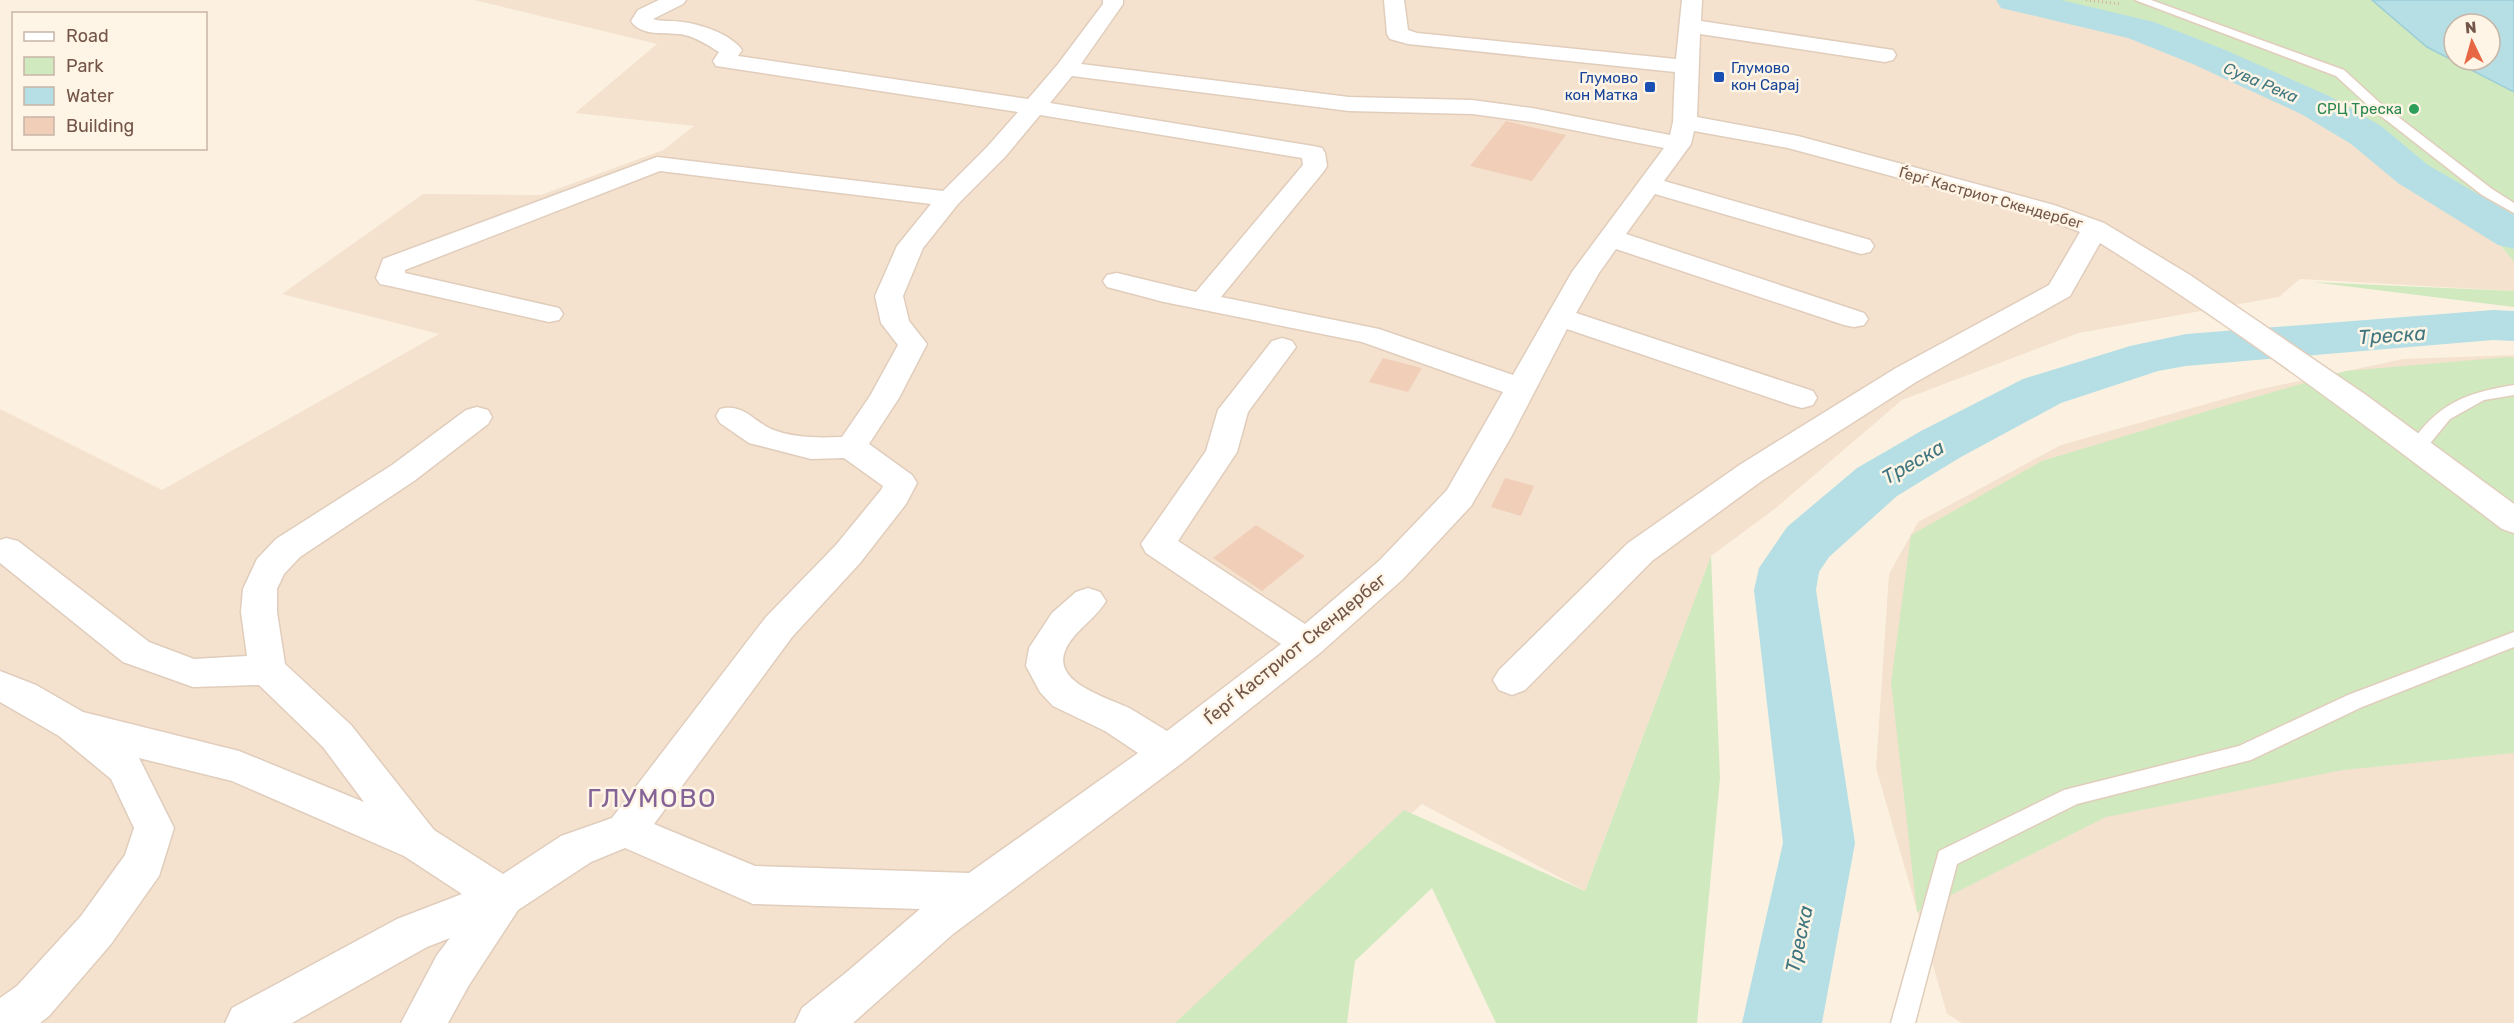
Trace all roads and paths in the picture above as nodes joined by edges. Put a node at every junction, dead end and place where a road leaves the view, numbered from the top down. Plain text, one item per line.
1 (676, 0) edge
2 (1113, 0) edge
3 (1394, 0) edge
4 (1692, 0) edge
5 (2141, 0) edge
6 (1690, 26) junction
7 (1885, 55) dead end
8 (1686, 67) junction
9 (1066, 69) junction
10 (1033, 107) junction
11 (1682, 133) junction
12 (1650, 184) junction
13 (949, 199) junction
14 (2514, 209) edge
15 (2095, 229) junction
16 (1611, 238) junction
17 (1861, 246) dead end
18 (1117, 281) dead end
19 (1202, 302) junction
20 (549, 314) dead end
21 (1559, 317) junction
22 (1854, 319) dead end
23 (1282, 347) dead end
24 (1521, 388) junction
25 (2514, 390) edge
26 (1802, 398) dead end
27 (731, 416) dead end
28 (477, 417) dead end
29 (851, 447) junction
30 (2417, 448) junction
31 (2509, 521) edge
32 (6, 550) dead end
33 (1088, 601) dead end
34 (2514, 639) edge
35 (1307, 643) junction
36 (267, 670) junction
37 (1512, 680) dead end
38 (0, 686) edge
39 (73, 725) junction
40 (1168, 752) junction
41 (626, 830) junction
42 (419, 843) junction
43 (976, 892) junction
44 (503, 897) junction
45 (3, 1023) edge
46 (248, 1023) edge
47 (424, 1023) edge
48 (818, 1023) edge
49 (1904, 1023) edge

1 - 10 street
2 - 9 street
3 - 8 street
4 - 6 street
5 - 14 lane
6 - 7 street
6 - 8 street
8 - 11 street
9 - 10 street
9 - 11 street, Ѓерѓ Кастриот Скендербег
10 - 13 street
10 - 19 street
11 - 12 street, Ѓерѓ Кастриот Скендербег
11 - 15 street, Ѓерѓ Кастриот Скендербег
12 - 16 street, Ѓерѓ Кастриот Скендербег
12 - 17 street
13 - 20 street
13 - 29 street
15 - 30 street, Ѓерѓ Кастриот Скендербег
15 - 37 street
16 - 21 street, Ѓерѓ Кастриот Скендербег
16 - 22 street
18 - 19 street
19 - 24 street
21 - 24 street, Ѓерѓ Кастриот Скендербег
21 - 26 street
23 - 35 street
24 - 35 street, Ѓерѓ Кастриот Скендербег
25 - 30 lane
27 - 29 street
28 - 36 street
29 - 41 street
30 - 31 street, Ѓерѓ Кастриот Скендербег
32 - 36 street
33 - 40 street
34 - 49 lane
35 - 40 street, Ѓерѓ Кастриот Скендербег
36 - 42 street
38 - 39 street
39 - 42 street
39 - 45 street
40 - 43 street, Ѓерѓ Кастриот Скендербег
41 - 43 street
41 - 44 street
42 - 44 street
43 - 48 street, Ѓерѓ Кастриот Скендербег
44 - 46 street
44 - 47 street

